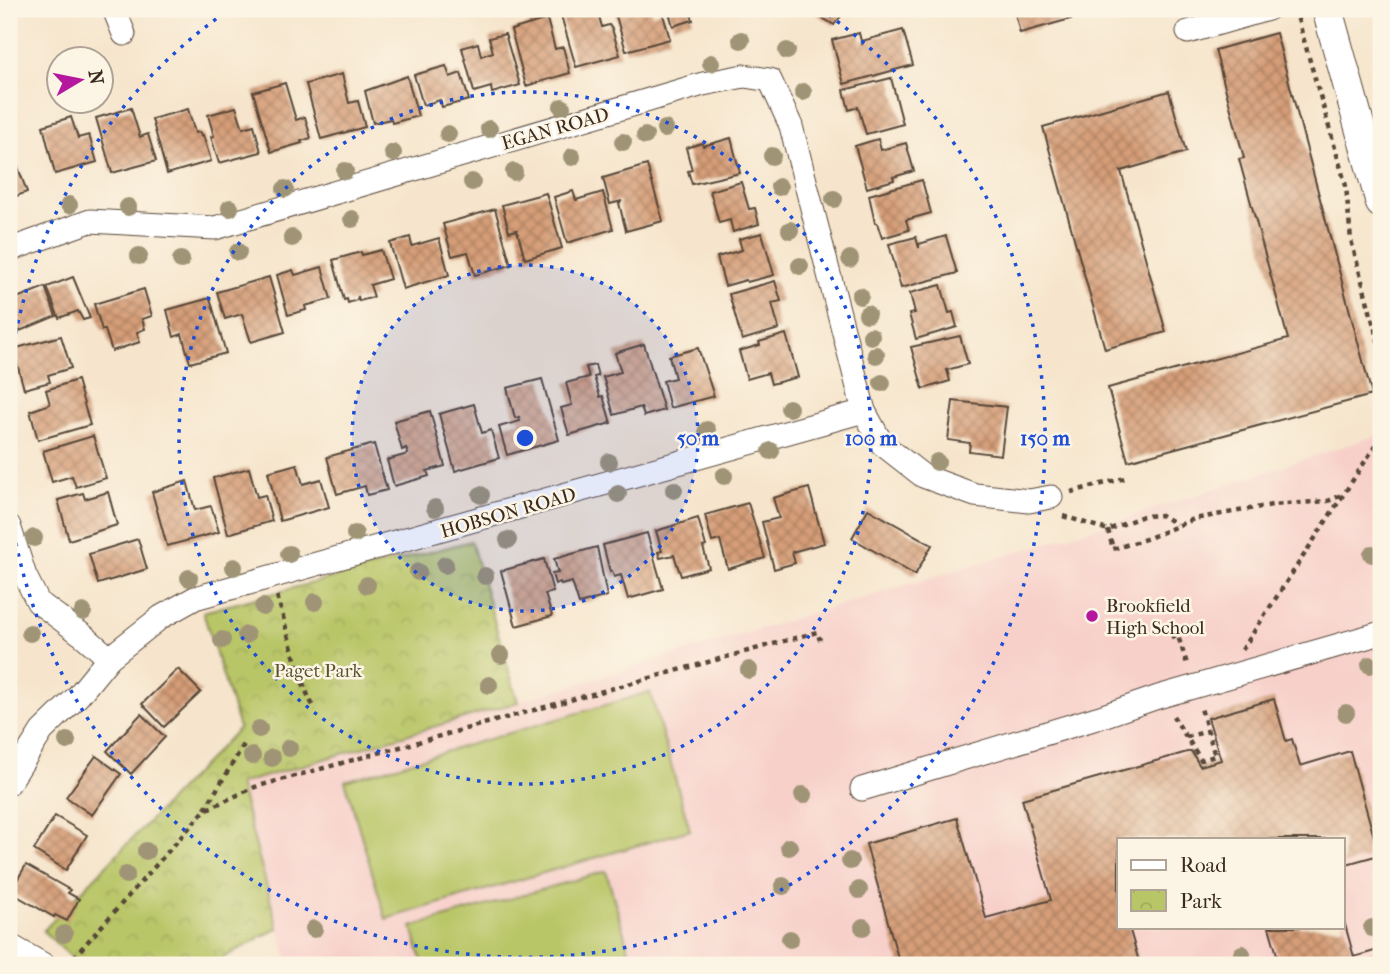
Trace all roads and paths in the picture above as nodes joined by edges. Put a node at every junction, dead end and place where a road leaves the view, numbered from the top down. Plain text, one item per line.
1 (114, 9) edge
2 (1268, 9) edge
3 (1295, 9) edge
4 (1327, 9) edge
5 (1188, 32) dead end
6 (124, 34) dead end
7 (9, 54) edge
8 (9, 82) edge
9 (1381, 203) edge
10 (9, 250) edge
11 (1381, 352) edge
12 (864, 411) junction
13 (1381, 437) edge
14 (1125, 478) dead end
15 (1345, 494) junction
16 (1040, 499) junction
17 (1177, 525) junction
18 (9, 526) edge
19 (1108, 530) junction
20 (271, 579) junction
21 (1381, 633) edge
22 (1171, 638) dead end
23 (820, 640) dead end
24 (1239, 656) dead end
25 (109, 658) junction
26 (1191, 669) dead end
27 (1164, 696) junction
28 (1199, 701) dead end
29 (316, 709) dead end
30 (1208, 731) junction
31 (1186, 737) junction
32 (246, 741) dead end
33 (9, 783) edge
34 (862, 789) dead end
35 (205, 810) junction
36 (9, 945) edge
37 (44, 965) edge
38 (66, 965) edge

1 - 6 street
2 - 5 street
3 - 11 path
4 - 9 main road
7 - 8 path
10 - 12 street, EGAN ROAD
12 - 16 street
12 - 20 street, HOBSON ROAD
13 - 15 path
14 - 16 path
15 - 17 path
15 - 24 path
16 - 19 path
17 - 19 path
17 - 19 path
18 - 25 street
20 - 25 street, HOBSON ROAD
20 - 29 path
21 - 27 street
22 - 26 path
23 - 35 path
25 - 33 street, HOBSON ROAD
27 - 31 path
27 - 34 street
28 - 30 path
30 - 31 path
30 - 31 path
32 - 35 path
35 - 38 path
36 - 37 street

